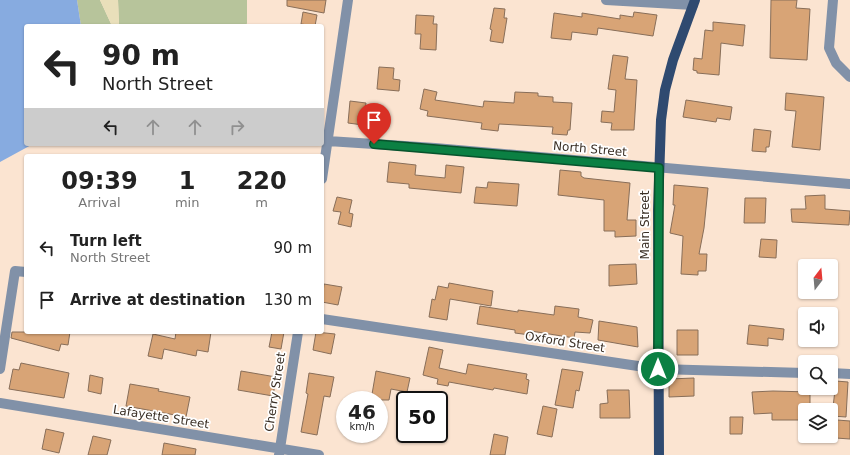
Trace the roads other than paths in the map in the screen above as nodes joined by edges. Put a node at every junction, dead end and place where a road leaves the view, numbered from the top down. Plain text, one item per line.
1 (348, 0) edge
2 (606, 0) edge
3 (833, 0) edge
4 (694, 3) edge
5 (850, 77) edge
6 (328, 141) junction
7 (324, 166) edge
8 (659, 168) junction
9 (850, 184) edge
10 (24, 272) edge
11 (324, 318) edge
12 (298, 334) edge
13 (0, 369) edge
14 (658, 369) junction
15 (798, 373) edge
16 (838, 373) edge
17 (850, 374) edge
18 (0, 404) edge
19 (279, 452) edge
20 (319, 455) edge
21 (660, 455) edge

1 - 6 street
2 - 4 street
3 - 5 street
4 - 8 main road, Main Street
6 - 7 street
6 - 8 street, North Street
8 - 9 street, North Street
8 - 14 main road, Main Street
10 - 13 street
11 - 14 street, Oxford Street
12 - 19 street, Cherry Street
14 - 15 street, Oxford Street
14 - 21 main road, Main Street
16 - 17 street
18 - 19 street, Lafayette Street
19 - 20 street, Lafayette Street

